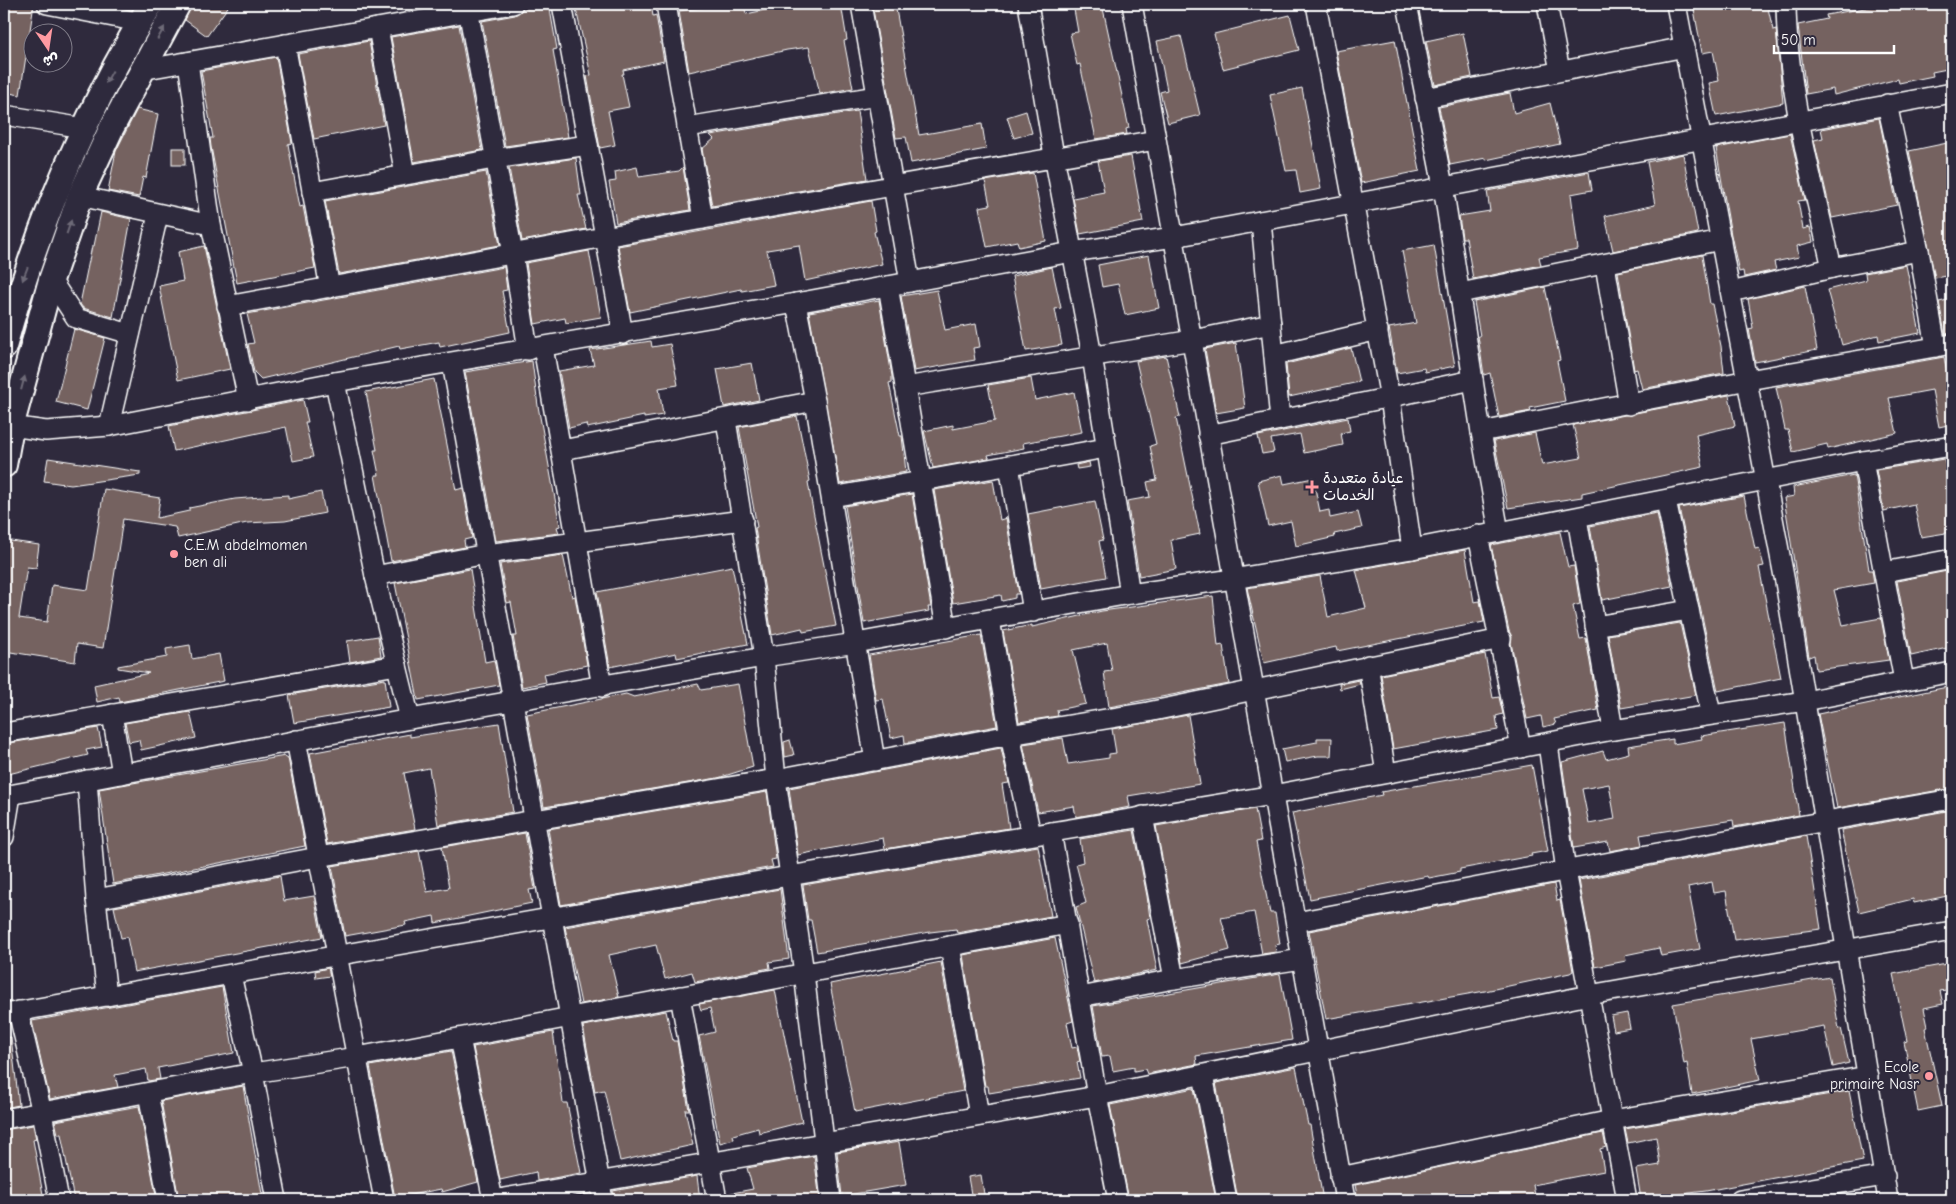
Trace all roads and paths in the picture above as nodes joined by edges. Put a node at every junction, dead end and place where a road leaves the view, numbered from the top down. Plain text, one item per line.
1 (47, 4) edge
2 (178, 4) edge
3 (513, 4) edge
4 (562, 4) edge
5 (666, 4) edge
6 (862, 4) edge
7 (1028, 4) edge
8 (1132, 4) edge
9 (1316, 4) edge
10 (1406, 4) edge
11 (1547, 4) edge
12 (1676, 4) edge
13 (1786, 4) edge
14 (468, 8) edge
15 (145, 13) edge
16 (378, 28) junction
17 (285, 44) junction
18 (1685, 47) junction
19 (188, 62) junction
20 (141, 70) junction
21 (1560, 71) junction
22 (1952, 93) edge
23 (877, 96) junction
24 (1426, 98) junction
25 (1887, 104) junction
26 (4, 115) edge
27 (1801, 122) junction
28 (687, 127) junction
29 (84, 128) junction
30 (1156, 140) junction
31 (1701, 140) junction
32 (588, 145) junction
33 (1054, 156) junction
34 (494, 158) junction
35 (405, 175) junction
36 (892, 185) junction
37 (1443, 186) junction
38 (312, 192) junction
39 (80, 196) junction
40 (1354, 204) junction
41 (158, 215) junction
42 (703, 219) junction
43 (1261, 221) junction
44 (211, 225) junction
45 (605, 237) junction
46 (1174, 237) junction
47 (1721, 240) junction
48 (1919, 251) junction
49 (1072, 252) junction
50 (513, 254) junction
51 (1605, 265) junction
52 (1832, 268) junction
53 (51, 280) junction
54 (910, 282) junction
55 (888, 286) junction
56 (330, 288) junction
57 (1731, 292) junction
58 (1460, 293) junction
59 (796, 303) junction
60 (227, 306) junction
61 (1271, 324) junction
62 (1378, 330) junction
63 (130, 334) junction
64 (623, 334) junction
65 (1193, 340) junction
66 (1944, 346) edge
67 (4, 347) edge
68 (536, 349) junction
69 (1274, 355) junction
70 (1092, 356) junction
71 (452, 363) junction
72 (1473, 380) junction
73 (1748, 380) junction
74 (335, 382) junction
75 (905, 387) junction
76 (1390, 398) junction
77 (248, 400) junction
78 (815, 402) junction
79 (1629, 405) junction
80 (726, 420) junction
81 (1280, 420) junction
82 (8, 426) edge
83 (109, 426) junction
84 (1481, 432) junction
85 (1208, 435) junction
86 (1952, 446) edge
87 (1106, 448) junction
88 (562, 450) junction
89 (1863, 461) junction
90 (4, 464) edge
91 (1009, 465) junction
92 (922, 480) junction
93 (1766, 481) junction
94 (832, 497) junction
95 (1666, 501) junction
96 (1577, 518) junction
97 (743, 520) junction
98 (1499, 532) junction
99 (1478, 535) junction
100 (578, 542) junction
101 (1412, 549) junction
102 (486, 554) junction
103 (1952, 560) edge
104 (1884, 572) junction
105 (375, 576) junction
106 (1233, 580) junction
107 (1130, 594) junction
108 (1689, 610) junction
109 (1033, 612) junction
110 (990, 620) junction
111 (1595, 626) junction
112 (946, 628) junction
113 (1501, 639) junction
114 (856, 643) junction
115 (764, 657) junction
116 (396, 665) junction
117 (1368, 665) junction
118 (1952, 672) edge
119 (1904, 681) junction
120 (602, 687) junction
121 (1253, 691) junction
122 (1805, 701) junction
123 (513, 703) junction
124 (112, 714) junction
125 (1711, 714) junction
126 (410, 719) junction
127 (1613, 730) junction
128 (4, 733) edge
129 (1010, 735) junction
130 (296, 740) junction
131 (1548, 744) junction
132 (1521, 748) junction
133 (875, 761) junction
134 (1386, 773) junction
135 (122, 774) junction
136 (87, 780) junction
137 (776, 780) junction
138 (7, 795) edge
139 (1273, 795) junction
140 (1952, 799) edge
141 (1143, 816) junction
142 (535, 820) junction
143 (1826, 821) junction
144 (1050, 832) junction
145 (1031, 835) junction
146 (4, 837) edge
147 (318, 857) junction
148 (1566, 871) junction
149 (789, 876) junction
150 (96, 899) junction
151 (553, 917) junction
152 (1296, 922) junction
153 (1068, 924) junction
154 (1952, 931) edge
155 (950, 946) junction
156 (1848, 950) junction
157 (337, 956) junction
158 (1302, 959) junction
159 (804, 973) junction
160 (231, 974) junction
161 (1174, 979) junction
162 (107, 996) junction
163 (680, 996) junction
164 (1589, 996) junction
165 (1080, 997) junction
166 (11, 1012) edge
167 (569, 1018) junction
168 (460, 1038) junction
169 (1320, 1052) junction
170 (357, 1057) junction
171 (253, 1073) junction
172 (1204, 1075) junction
173 (1868, 1076) junction
174 (148, 1093) junction
175 (1097, 1096) junction
176 (42, 1113) junction
177 (979, 1116) junction
178 (4, 1119) edge
179 (1612, 1120) junction
180 (825, 1142) junction
181 (710, 1163) junction
182 (1885, 1176) junction
183 (1340, 1177) junction
184 (600, 1181) junction
185 (59, 1200) edge
186 (168, 1200) edge
187 (277, 1200) edge
188 (384, 1200) edge
189 (493, 1200) edge
190 (603, 1200) edge
191 (717, 1200) edge
192 (831, 1200) edge
193 (1118, 1200) edge
194 (1227, 1200) edge
195 (1345, 1200) edge
196 (1627, 1200) edge
197 (1740, 1200) edge
198 (1888, 1200) edge

1 - 15 street
20 -> 2 main road
3 - 14 street
4 - 32 street
5 - 28 street
6 - 23 street
7 - 33 street
8 - 30 street
9 - 40 street
10 - 24 street
11 - 21 street
12 - 18 street
13 - 27 street
14 - 16 street
14 - 34 street
15 -> 29 main road
16 - 17 street
16 - 35 street
17 - 19 street
17 - 38 street
18 - 21 street
18 - 31 street
19 - 20 street
19 - 44 street
20 - 39 main road
21 - 24 street
22 - 25 street
23 - 28 street
23 - 36 street
24 - 37 street
25 - 27 street
25 - 48 street
26 - 29 street
27 - 31 street
27 - 52 street
28 - 42 street
29 -> 67 main road
30 - 33 street
30 - 46 street
31 - 37 street
31 - 47 street
32 - 34 street
32 - 45 street
33 - 36 street
33 - 49 street
34 - 35 street
34 - 50 street
35 - 38 street
36 - 42 street
36 - 54 street
37 - 40 street
37 - 58 street
38 - 56 street
39 - 41 street
53 -> 39 main road
40 - 43 street
40 - 62 street
41 - 44 street
41 - 63 street
42 - 45 street
43 - 46 street
43 - 61 street
44 - 60 street
45 - 50 street
45 - 64 street
46 - 49 street
46 - 65 street
47 - 51 street
47 - 57 street
48 - 52 street
48 - 66 street
49 - 54 street
49 - 70 street
50 - 56 street
50 - 68 street
51 - 58 street
51 - 79 street
52 - 57 street
53 - 63 street
82 -> 53 main road
54 - 55 street
55 - 59 street
55 - 75 street
56 - 60 street
57 - 73 street
58 - 72 street
59 - 64 street
59 - 78 street
60 - 77 street
61 - 65 street
61 - 69 street
62 - 69 street
62 - 76 street
63 - 83 street
64 - 68 street
65 - 70 street
65 - 85 street
66 - 73 street
68 - 71 street
68 - 88 street
69 - 81 street
70 - 75 street
70 - 87 street
71 - 74 street
71 - 102 street
72 - 76 street
72 - 84 street
73 - 79 street
73 - 93 street
74 - 77 street
74 - 105 street
75 - 92 street
76 - 81 street
76 - 101 street
77 - 83 street
78 - 80 street
78 - 94 street
79 - 84 street
80 - 88 street
80 - 97 street
81 - 85 street
82 - 83 street
82 - 90 main road
84 - 98 street
85 - 106 street
86 - 89 street
87 - 91 street
87 - 107 street
88 - 100 street
89 - 93 street
89 - 104 street
91 - 92 street
91 - 109 street
92 - 94 street
92 - 112 street
93 - 95 street
93 - 122 street
94 - 114 street
95 - 96 street
95 - 108 street
96 - 98 street
96 - 111 street
97 - 100 street
97 - 115 street
98 - 99 street
99 - 101 street
99 - 113 street
100 - 102 street
100 - 120 street
101 - 106 street
102 - 105 street
102 - 123 street
103 - 104 street
104 - 119 street
105 - 116 street
106 - 107 street
106 - 121 street
107 - 109 street
108 - 111 street
108 - 125 street
109 - 110 street
110 - 112 street
110 - 129 street
111 - 127 street
112 - 114 street
113 - 117 street
113 - 132 street
114 - 115 street
114 - 133 street
115 - 120 street
115 - 137 street
116 - 124 street
116 - 126 street
117 - 121 street
117 - 134 street
118 - 119 street
119 - 122 street
120 - 123 street
121 - 129 street
121 - 139 street
122 - 125 street
122 - 143 street
123 - 126 street
123 - 142 street
124 - 128 street
124 - 135 street
125 - 127 street
126 - 130 street
127 - 131 street
129 - 133 street
129 - 145 street
130 - 135 street
130 - 147 street
131 - 132 street
131 - 148 street
132 - 134 street
133 - 137 street
134 - 139 street
135 - 136 street
136 - 138 street
136 - 150 street
137 - 142 street
137 - 149 street
138 - 146 street
139 - 141 street
139 - 152 street
140 - 143 street
141 - 144 street
141 - 161 street
142 - 147 street
142 - 151 street
143 - 148 street
143 - 156 street
144 - 145 street
144 - 153 street
145 - 149 street
147 - 150 street
147 - 157 street
148 - 152 street
148 - 164 street
149 - 151 street
149 - 159 street
150 - 162 street
151 - 157 street
151 - 167 street
152 - 158 street
153 - 155 street
153 - 165 street
154 - 156 street
155 - 159 street
155 - 177 street
156 - 164 street
156 - 173 street
157 - 160 street
157 - 170 street
158 - 161 street
158 - 169 street
159 - 163 street
159 - 180 street
160 - 162 street
160 - 171 street
161 - 165 street
162 - 166 street
163 - 167 street
163 - 181 street
164 - 169 street
164 - 179 street
165 - 175 street
166 - 176 street
167 - 168 street
167 - 184 street
168 - 170 street
168 - 189 street
169 - 172 street
169 - 183 street
170 - 171 street
170 - 188 street
171 - 174 street
171 - 187 street
172 - 175 street
172 - 194 street
173 - 179 street
173 - 182 street
174 - 176 street
174 - 186 street
175 - 177 street
175 - 193 street
176 - 178 street
176 - 185 street
177 - 180 street
179 - 183 street
179 - 196 street
180 - 181 street
180 - 192 street
181 - 184 street
181 - 191 street
182 - 197 street
182 - 198 street
183 - 195 street
184 - 189 street
184 - 190 street

